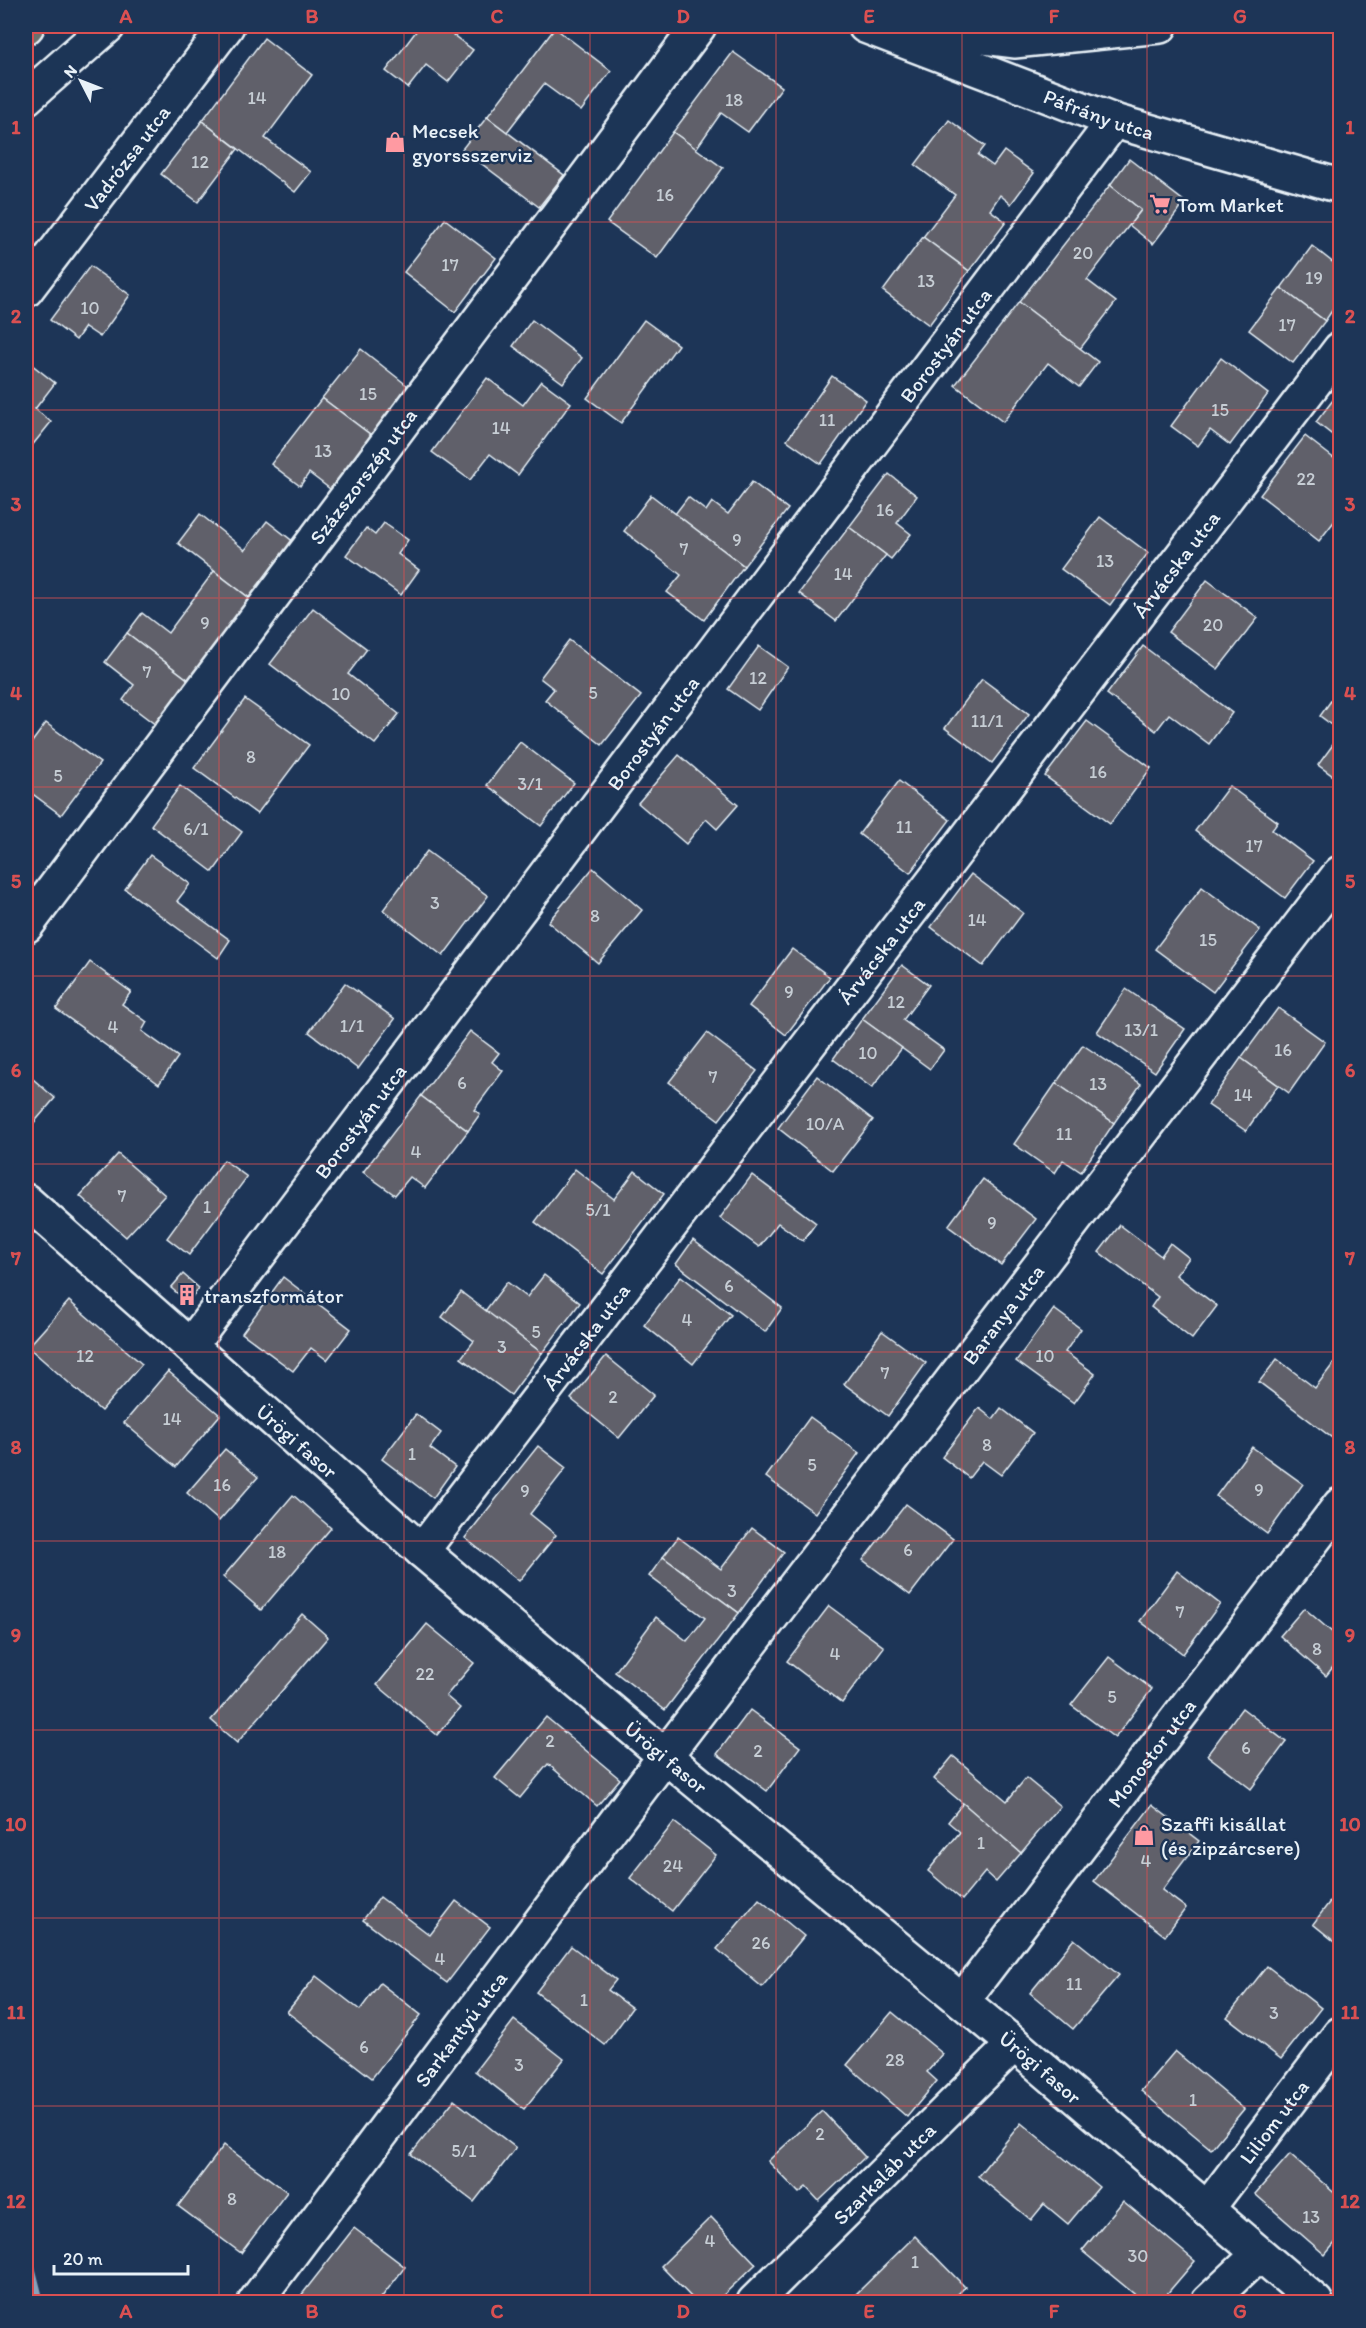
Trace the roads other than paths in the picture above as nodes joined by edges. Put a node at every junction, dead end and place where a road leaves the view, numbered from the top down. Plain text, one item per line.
1 (108, 26) edge
2 (227, 26) edge
3 (699, 26) edge
4 (865, 26) edge
5 (894, 26) edge
6 (1160, 26) edge
7 (26, 98) edge
8 (1114, 120) junction
9 (1341, 186) edge
10 (26, 290) edge
11 (1341, 349) edge
12 (1341, 873) edge
13 (26, 926) edge
14 (26, 1201) edge
15 (190, 1346) junction
16 (1341, 1505) edge
17 (422, 1551) junction
18 (665, 1756) junction
19 (962, 2001) junction
20 (1341, 2034) edge
21 (1014, 2044) junction
22 (1207, 2209) junction
23 (1259, 2254) junction
24 (255, 2302) edge
25 (754, 2302) edge
26 (1208, 2302) edge
27 (1316, 2302) edge

1 - 7 street
2 - 10 street, Vadrózsa utca
3 - 13 street, Százszorszép utca
4 - 8 street, Páfrány utca
5 - 6 street
8 - 9 street, Páfrány utca
8 - 15 street, Borostyán utca
11 - 17 street, Árvácska utca
12 - 18 street, Baranya utca
14 - 15 street, Ürögi fasor
15 - 17 street, Ürögi fasor
16 - 19 street, Monostor utca
17 - 18 street, Ürögi fasor
18 - 19 street, Ürögi fasor
18 - 24 street, Sarkantyú utca
19 - 21 street, Ürögi fasor
20 - 22 street, Liliom utca
21 - 22 street, Ürögi fasor
21 - 25 street, Szarkaláb utca
22 - 23 street, Ürögi fasor
23 - 26 street
23 - 27 street, Ürögi fasor

